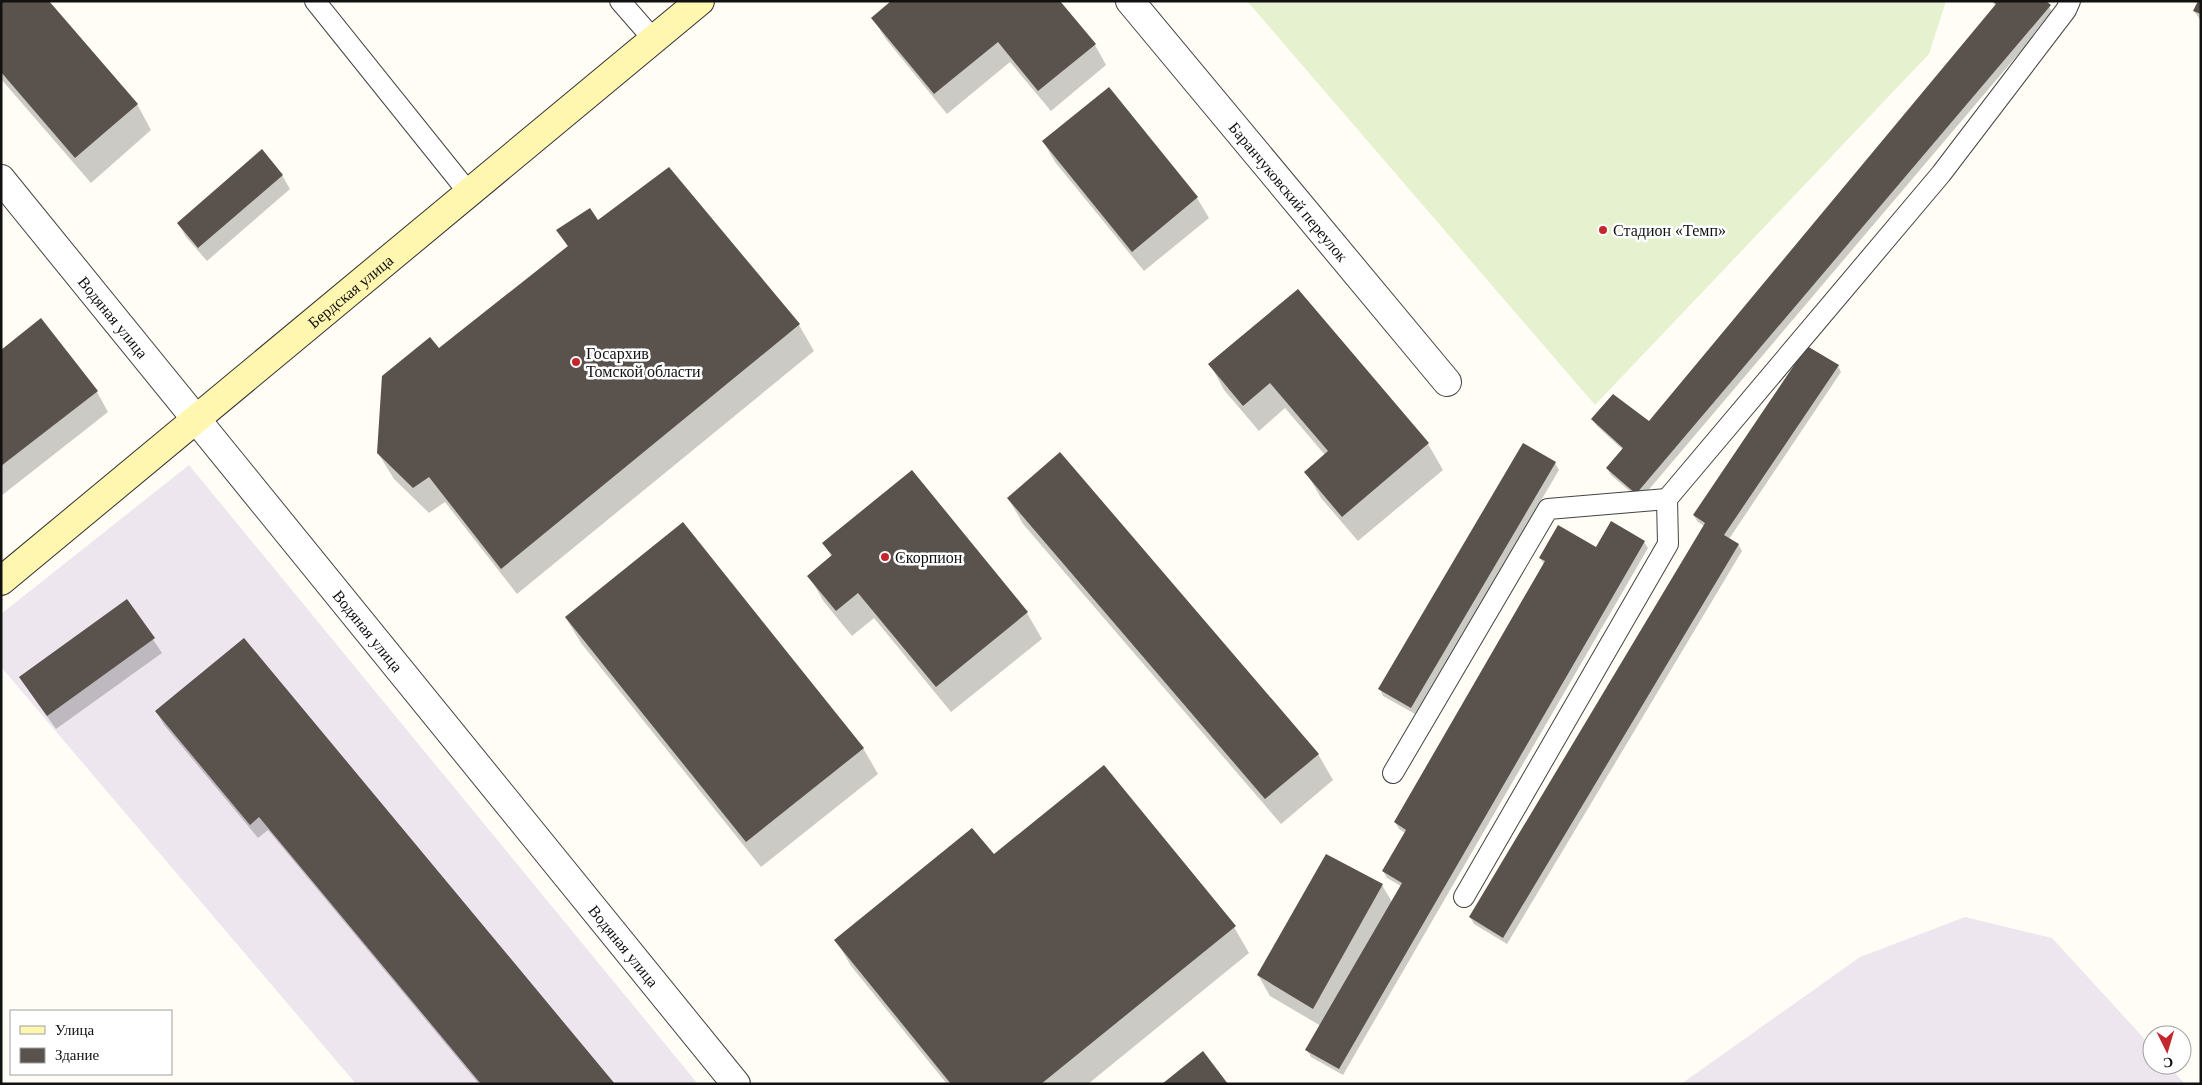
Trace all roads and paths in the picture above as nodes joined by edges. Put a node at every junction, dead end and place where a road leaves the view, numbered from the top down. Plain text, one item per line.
1 (315, 1) edge
2 (620, 1) edge
3 (700, 1) edge
4 (1130, 1) edge
5 (2070, 1) edge
6 (654, 40) junction
7 (1, 179) edge
8 (469, 193) junction
9 (1447, 382) dead end
10 (196, 420) junction
11 (1667, 499) junction
12 (1, 581) edge
13 (1393, 773) dead end
14 (1464, 897) dead end
15 (736, 1084) edge

1 - 8 lane
2 - 6 lane
3 - 6 street, Бердская улица
4 - 9 street, Баранчуковский переулок
5 - 11 lane
6 - 8 street, Бердская улица
7 - 10 street, Водяная улица
8 - 10 street, Бердская улица
10 - 12 street, Бердская улица
10 - 15 street, Водяная улица
11 - 13 lane
11 - 14 lane

